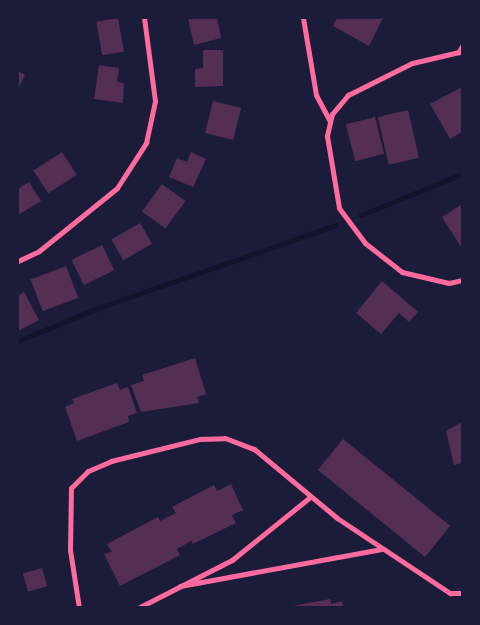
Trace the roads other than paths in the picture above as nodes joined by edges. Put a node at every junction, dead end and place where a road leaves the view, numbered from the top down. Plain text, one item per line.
1 (144, 18) edge
2 (303, 18) edge
3 (462, 46) edge
4 (330, 121) junction
5 (18, 261) edge
6 (462, 280) edge
7 (310, 497) junction
8 (382, 549) junction
9 (180, 586) junction
10 (462, 593) edge
11 (79, 608) edge
12 (138, 608) edge

1 - 5 street
2 - 4 street
3 - 4 street
4 - 6 street
7 - 8 street
7 - 9 street
7 - 11 street
8 - 9 street
8 - 10 street
9 - 12 street

